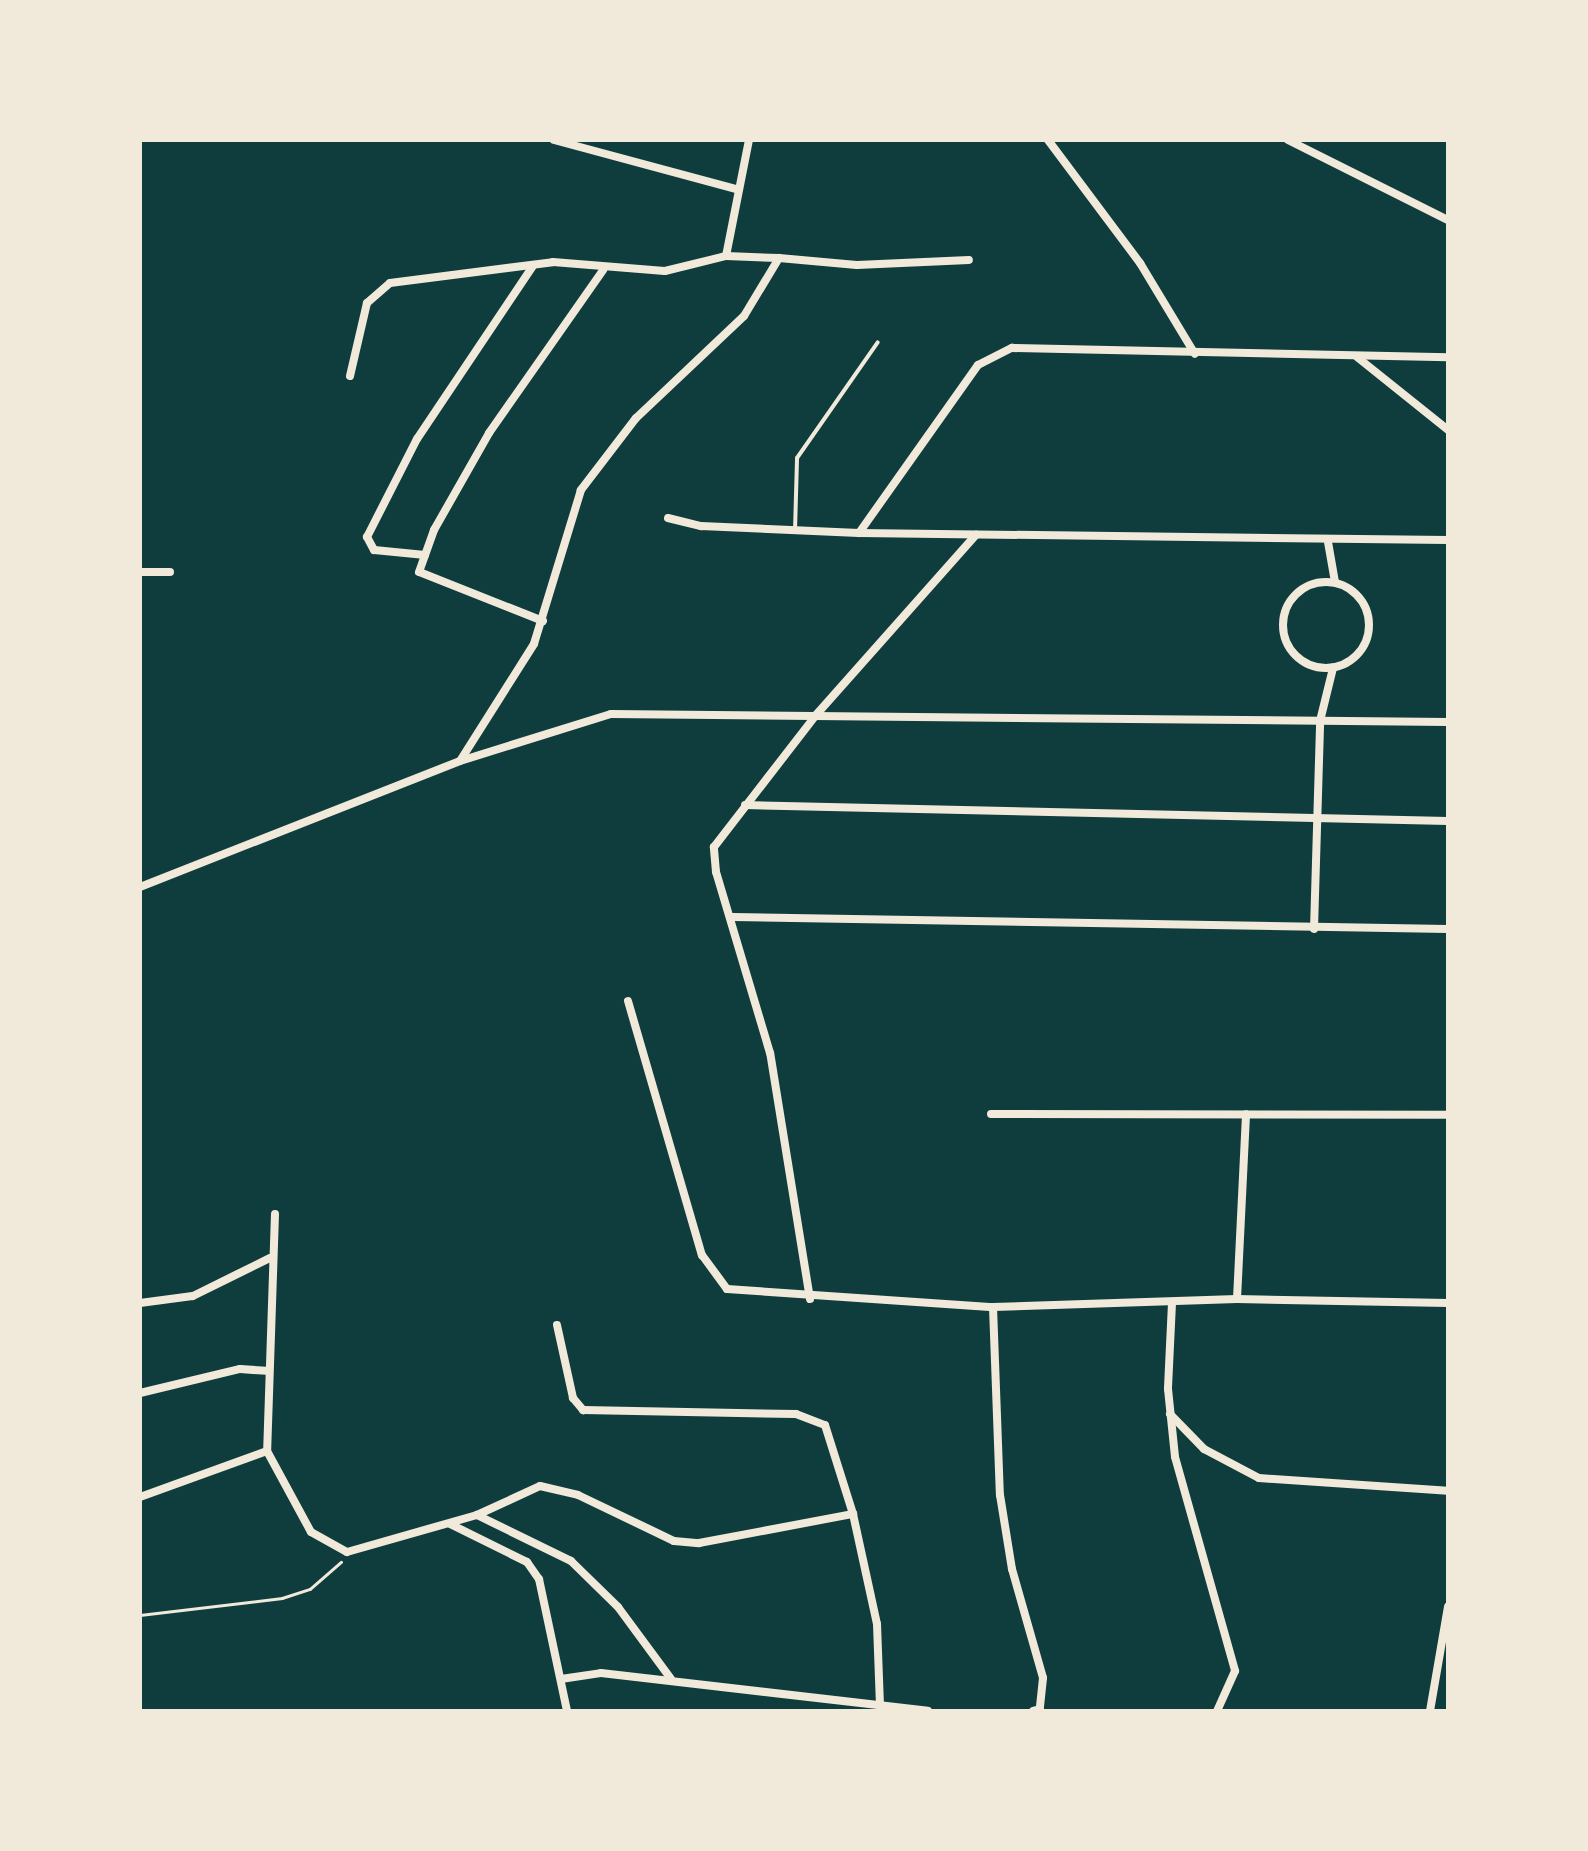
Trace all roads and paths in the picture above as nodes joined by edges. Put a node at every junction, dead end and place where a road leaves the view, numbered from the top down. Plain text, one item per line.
1 (554, 140) edge
2 (749, 140) edge
3 (1048, 140) edge
4 (1288, 140) edge
5 (736, 189) junction
6 (1448, 220) edge
7 (726, 256) junction
8 (779, 258) junction
9 (969, 260) dead end
10 (533, 266) junction
11 (604, 270) junction
12 (878, 342) dead end
13 (1196, 354) junction
14 (1356, 357) junction
15 (1448, 357) edge
16 (350, 376) dead end
17 (1448, 430) edge
18 (668, 518) dead end
19 (795, 530) junction
20 (860, 533) junction
21 (976, 535) junction
22 (1448, 540) edge
23 (1328, 542) junction
24 (425, 555) junction
25 (140, 572) edge
26 (170, 572) dead end
27 (1335, 582) junction
28 (543, 621) junction
29 (1333, 668) junction
30 (816, 715) junction
31 (1320, 721) junction
32 (1448, 722) edge
33 (460, 761) junction
34 (746, 805) junction
35 (1316, 818) junction
36 (1448, 821) edge
37 (140, 887) edge
38 (732, 917) junction
39 (1314, 928) junction
40 (1448, 929) edge
41 (628, 1001) dead end
42 (991, 1114) dead end
43 (1246, 1114) junction
44 (1448, 1115) edge
45 (275, 1214) dead end
46 (272, 1257) junction
47 (810, 1299) junction
48 (1238, 1299) junction
49 (140, 1303) edge
50 (1172, 1303) junction
51 (1448, 1303) edge
52 (993, 1306) junction
53 (557, 1325) dead end
54 (266, 1371) junction
55 (140, 1392) edge
56 (1170, 1414) junction
57 (267, 1451) junction
58 (1448, 1491) edge
59 (140, 1497) edge
60 (854, 1514) junction
61 (477, 1515) junction
62 (450, 1524) junction
63 (347, 1552) junction
64 (1448, 1607) edge
65 (140, 1615) edge
66 (561, 1679) junction
67 (670, 1679) junction
68 (880, 1705) junction
69 (1040, 1710) edge
70 (567, 1711) edge
71 (928, 1711) edge
72 (1217, 1711) edge
73 (1430, 1711) edge

1 - 5 street
2 - 5 street
3 - 13 street
4 - 6 street
5 - 7 street
7 - 8 street
7 - 11 street
8 - 9 street
8 - 28 street
10 - 11 street
10 - 16 street
10 - 24 street
11 - 24 street
12 - 19 lane
13 - 14 street
13 - 20 street
14 - 15 street
14 - 17 street
18 - 19 street
19 - 20 street
20 - 21 street
21 - 23 street
21 - 30 street
22 - 23 street
23 - 27 street
24 - 28 street
25 - 26 street
27 - 29 street
27 - 29 street
28 - 33 street
29 - 31 street
30 - 31 street
30 - 33 street
30 - 34 street
31 - 32 street
31 - 35 street
33 - 37 street
34 - 35 street
34 - 38 street
35 - 36 street
35 - 39 street
38 - 39 street
38 - 47 street
39 - 40 street
41 - 47 street
42 - 43 street
43 - 44 street
43 - 48 street
45 - 46 street
46 - 49 street
46 - 54 street
47 - 52 street
48 - 50 street
48 - 51 street
50 - 52 street
50 - 56 street
52 - 69 street
53 - 60 street
54 - 55 street
54 - 57 street
56 - 58 street
56 - 72 street
57 - 59 street
57 - 63 street
60 - 61 street
60 - 68 street
61 - 62 street
61 - 67 street
62 - 63 street
62 - 66 street
63 - 65 path
64 - 73 street
66 - 67 street
66 - 70 street
67 - 68 street
68 - 71 street

